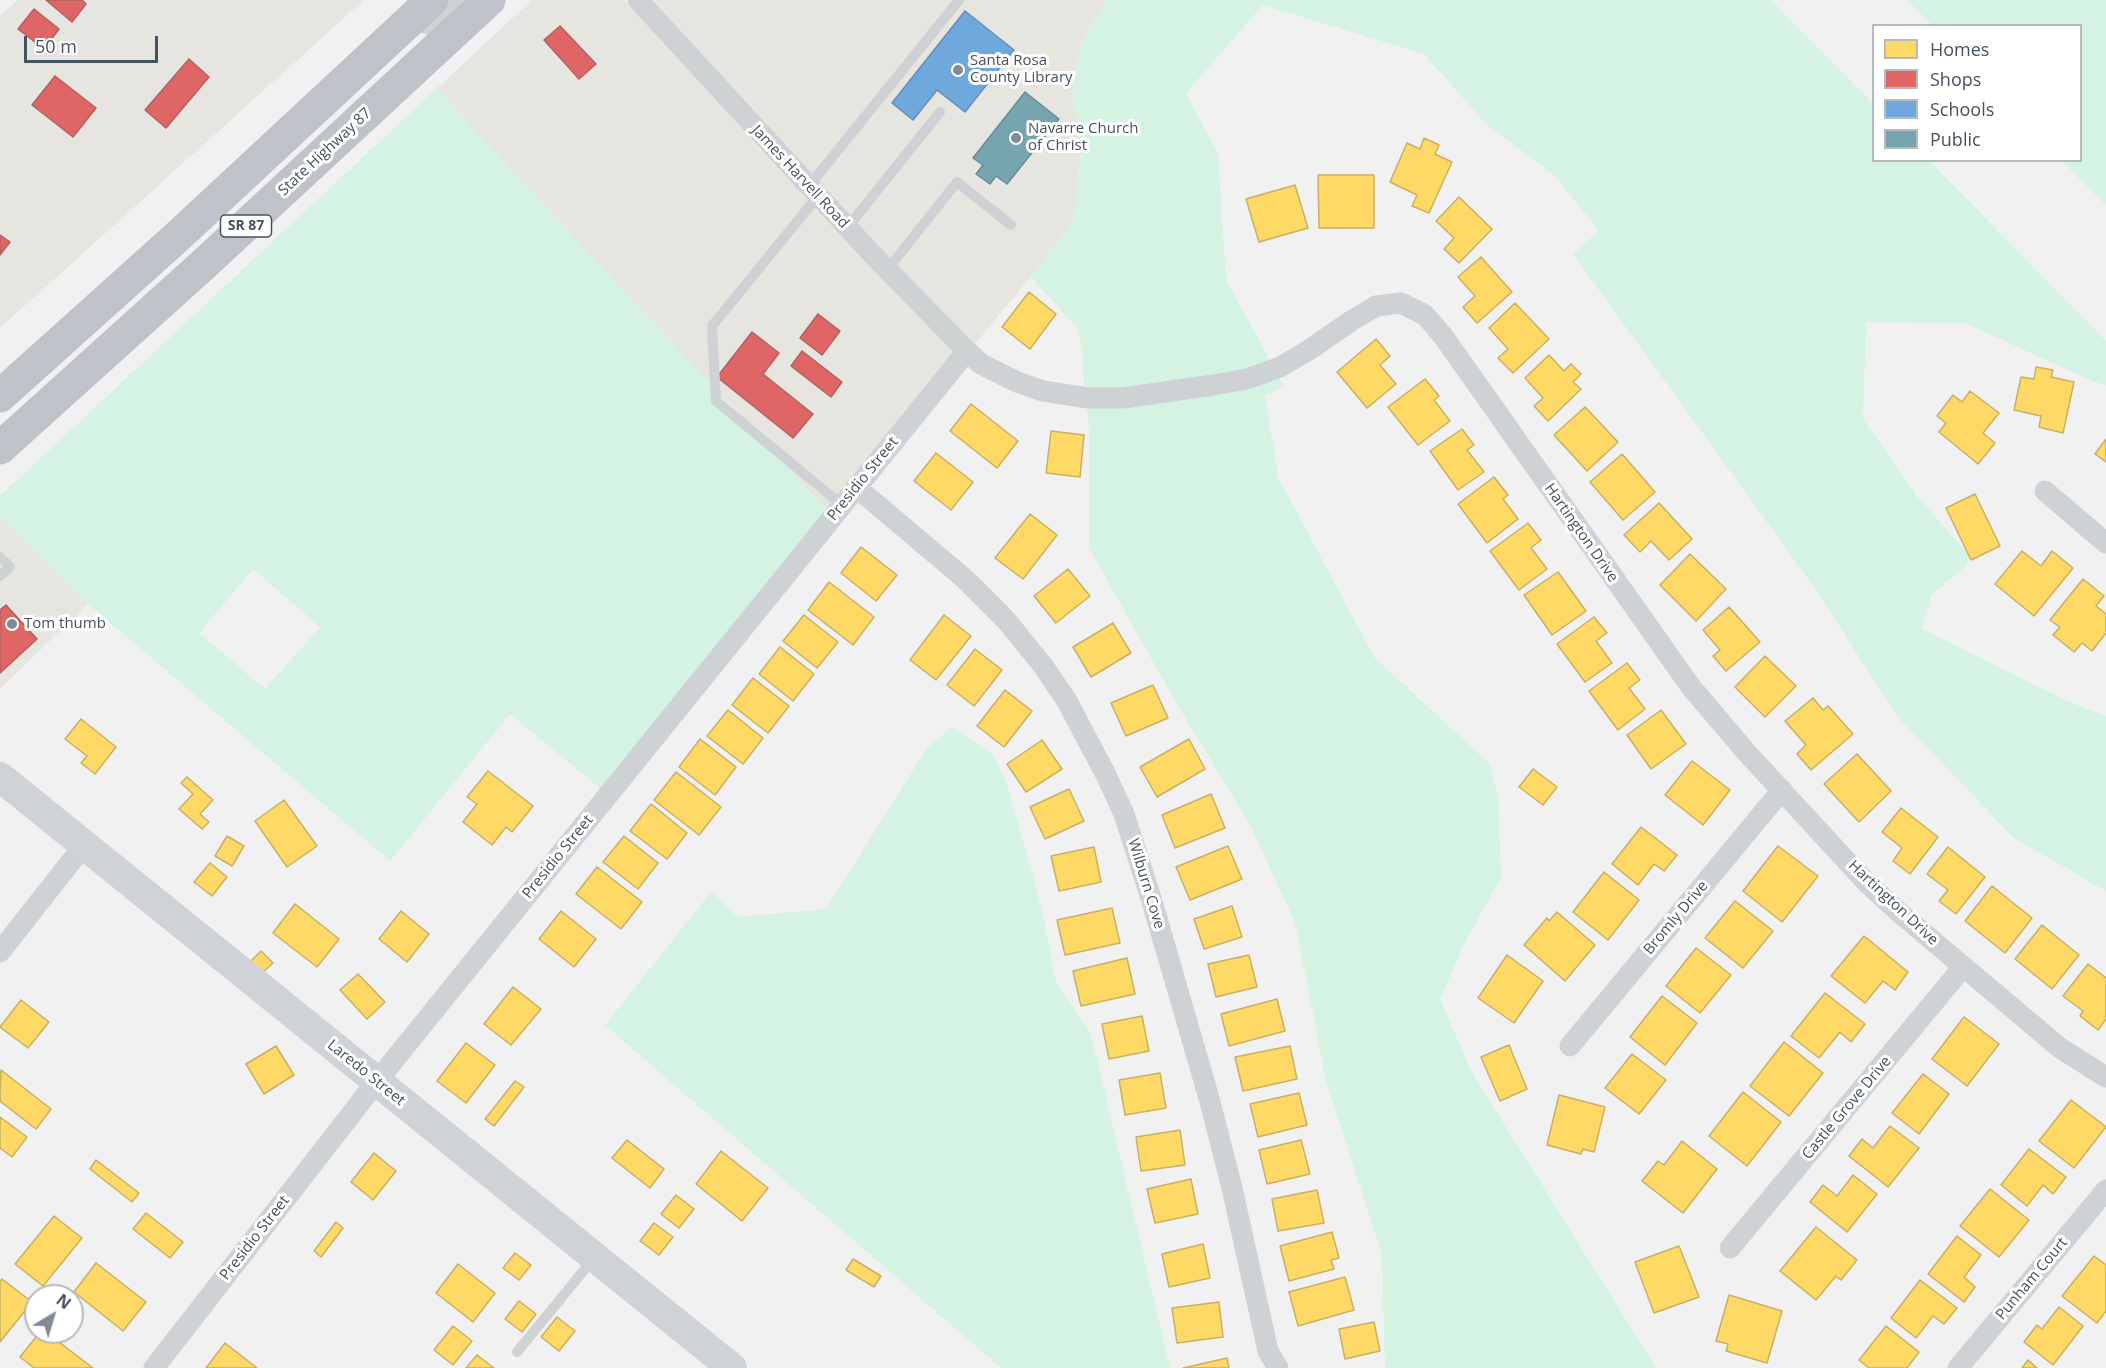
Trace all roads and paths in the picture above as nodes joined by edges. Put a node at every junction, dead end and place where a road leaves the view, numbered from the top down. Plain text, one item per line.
1 (432, 0) edge
2 (453, 0) edge
3 (489, 0) edge
4 (638, 0) edge
5 (958, 0) edge
6 (940, 112) dead end
7 (258, 162) junction
8 (813, 191) junction
9 (1011, 225) dead end
10 (847, 228) junction
11 (887, 270) junction
12 (967, 351) junction
13 (0, 396) edge
14 (0, 448) edge
15 (856, 487) junction
16 (2045, 491) dead end
17 (842, 505) junction
18 (2106, 543) edge
19 (0, 557) edge
20 (0, 576) edge
21 (0, 777) edge
22 (1782, 790) junction
23 (84, 845) junction
24 (0, 952) edge
25 (1963, 967) junction
26 (1570, 1046) dead end
27 (2106, 1077) edge
28 (377, 1082) junction
29 (2106, 1190) edge
30 (1730, 1248) dead end
31 (595, 1258) junction
32 (517, 1352) dead end
33 (154, 1368) edge
34 (732, 1368) edge
35 (1278, 1368) edge
36 (1958, 1368) edge

1 - 7 highway, SR 87
2 - 7 street
3 - 14 highway, State Highway 87 / SR 87
4 - 8 street, James Harvell Road
5 - 8 lane
6 - 10 lane
7 - 13 highway, SR 87
8 - 10 street, James Harvell Road
8 - 17 lane
9 - 11 lane
10 - 11 street, James Harvell Road
11 - 12 street, James Harvell Road
12 - 15 street, Presidio Street
12 - 22 street, Hartington Drive
15 - 17 street, Presidio Street
15 - 35 street, Wilburn Cove
16 - 18 street
17 - 28 street, Presidio Street
19 - 20 lane
21 - 23 street, Laredo Street
22 - 25 street, Hartington Drive
22 - 26 street, Bromly Drive
23 - 24 street
23 - 28 street, Laredo Street
25 - 27 street, Hartington Drive
25 - 30 street, Castle Grove Drive
28 - 31 street, Laredo Street
28 - 33 street, Presidio Street
29 - 36 street, Punham Court
31 - 32 lane
31 - 34 street, Laredo Street

